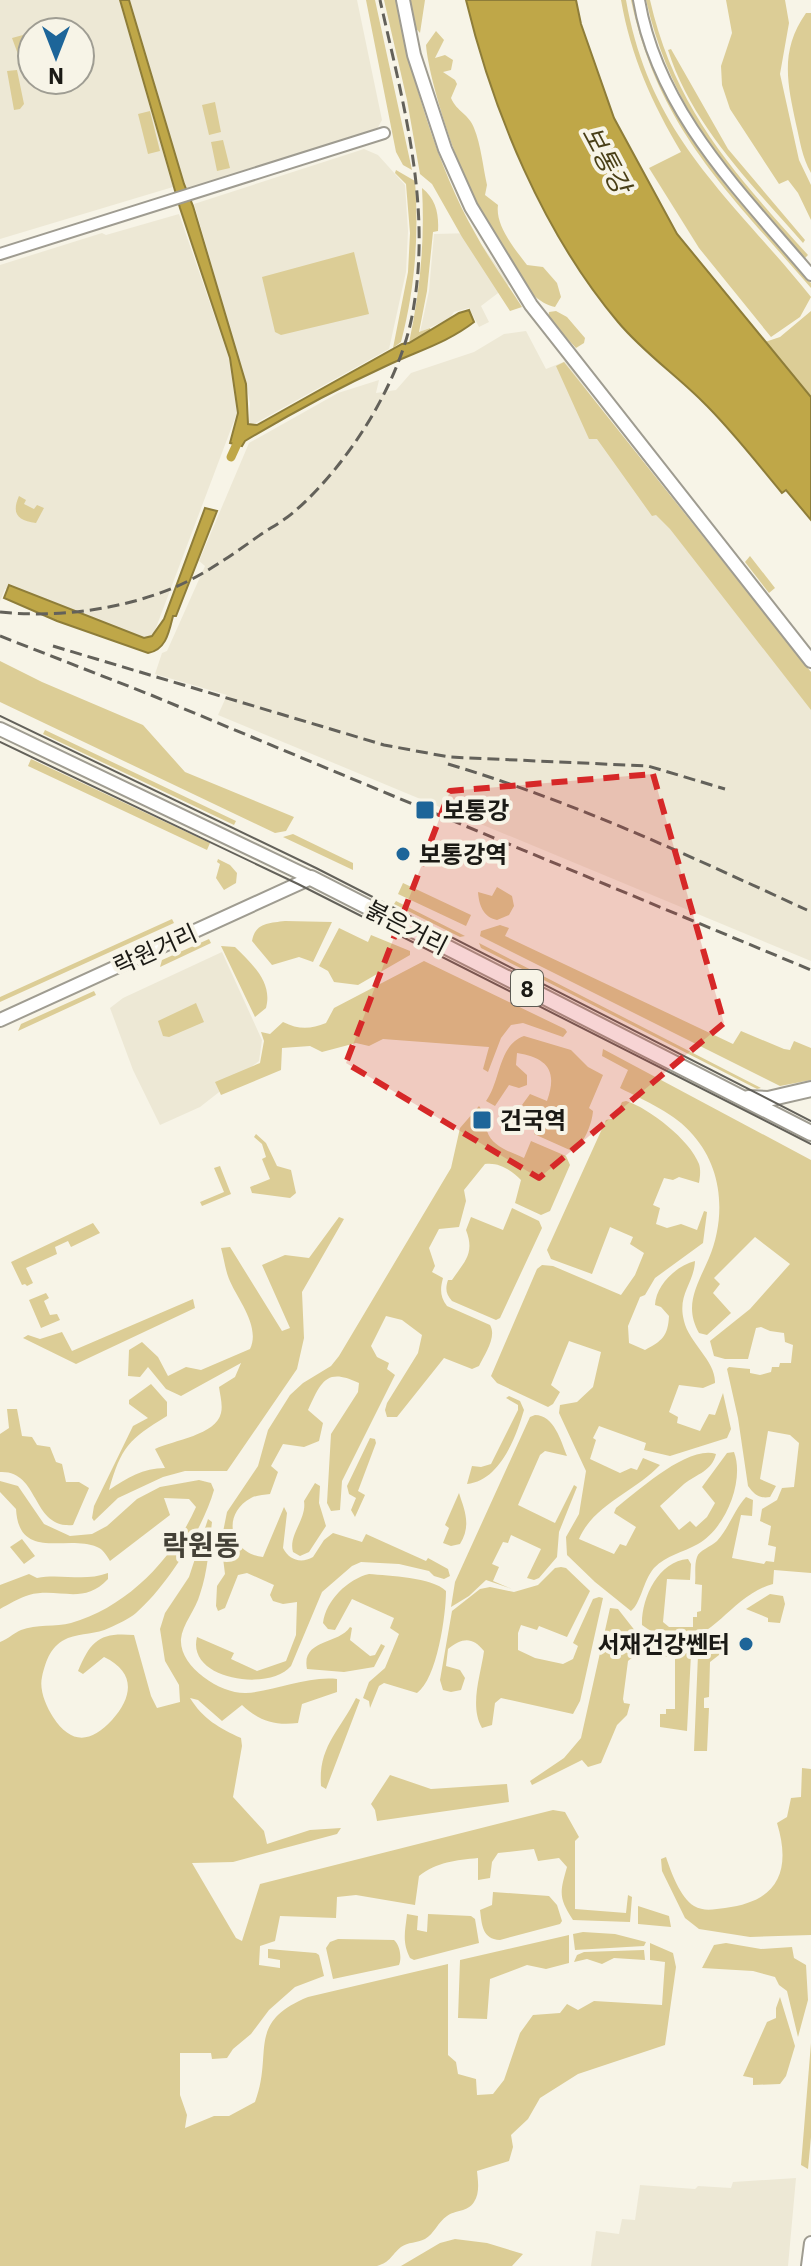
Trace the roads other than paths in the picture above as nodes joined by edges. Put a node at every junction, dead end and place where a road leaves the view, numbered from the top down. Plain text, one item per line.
1 (403, 0) edge
2 (639, 0) edge
3 (384, 133) dead end
4 (0, 254) edge
5 (811, 275) edge
6 (811, 661) edge
7 (0, 729) edge
8 (311, 878) junction
9 (0, 1020) edge
10 (811, 1089) edge
11 (743, 1098) junction
12 (811, 1133) edge
13 (811, 2243) edge
14 (808, 2266) edge

1 - 6 main road
2 - 5 street
3 - 4 street
7 - 8 main road, 붉은거리
8 - 9 main road, 락원거리
8 - 11 highway, 붉은거리 / 8
10 - 11 highway
11 - 12 highway, 붉은거리 / 8
13 - 14 main road

